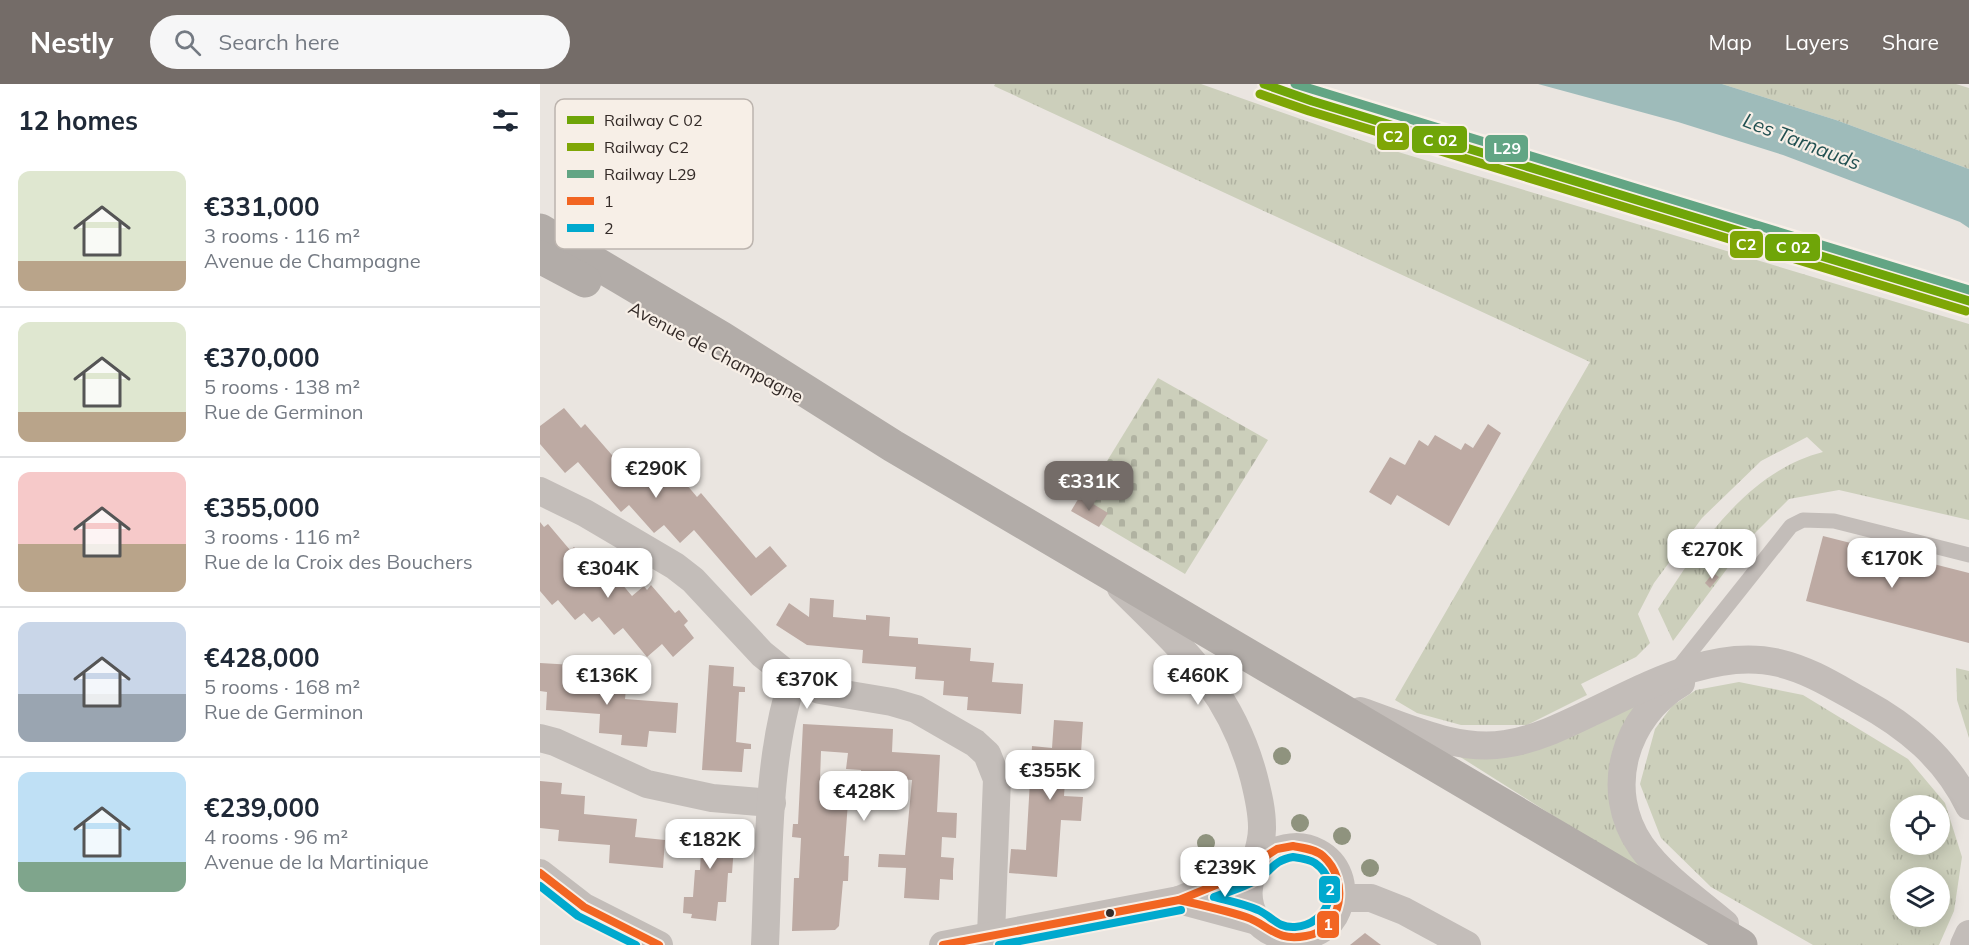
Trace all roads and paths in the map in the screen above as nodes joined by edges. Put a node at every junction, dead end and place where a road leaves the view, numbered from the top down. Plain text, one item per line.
1 (540, 230) edge
2 (555, 239) edge
3 (572, 249) edge
4 (540, 257) edge
5 (893, 446) junction
6 (540, 491) edge
7 (1969, 555) edge
8 (1101, 568) junction
9 (1726, 662) junction
10 (1672, 675) junction
11 (793, 679) junction
12 (1324, 699) junction
13 (540, 738) edge
14 (772, 803) junction
15 (1969, 806) edge
16 (1253, 870) junction
17 (540, 873) edge
18 (1341, 898) junction
19 (1179, 900) junction
20 (1257, 921) junction
21 (1969, 934) edge
22 (991, 935) junction
23 (1286, 941) edge
24 (658, 945) edge
25 (765, 945) edge
26 (943, 945) edge
27 (1467, 945) edge
28 (1742, 945) edge
29 (1750, 945) edge
30 (1964, 945) edge

1 - 2 main road
3 - 5 main road
4 - 5 main road, Avenue de Champagne
5 - 8 main road
6 - 11 street
7 - 10 lane
8 - 12 main road
8 - 16 street
9 - 10 street
9 - 15 street
9 - 29 street
10 - 12 street
11 - 14 street
11 - 22 street
12 - 28 main road
13 - 14 street
14 - 25 street
16 - 18 street
16 - 19 street
16 - 20 street
17 - 24 street
18 - 23 street
18 - 27 street
19 - 20 street
19 - 22 street
20 - 23 street
21 - 30 street
22 - 26 street

